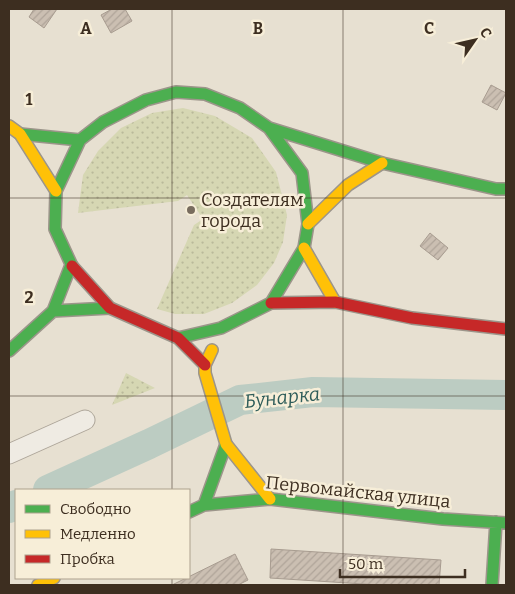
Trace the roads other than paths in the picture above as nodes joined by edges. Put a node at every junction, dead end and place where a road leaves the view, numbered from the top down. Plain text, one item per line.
1 (9, 126) edge
2 (268, 128) junction
3 (20, 134) junction
4 (80, 140) junction
5 (382, 163) junction
6 (506, 189) edge
7 (56, 191) junction
8 (308, 224) junction
9 (304, 248) junction
10 (71, 265) junction
11 (335, 302) junction
12 (271, 303) junction
13 (110, 308) junction
14 (53, 311) junction
15 (221, 328) junction
16 (506, 329) edge
17 (178, 338) junction
18 (9, 350) edge
19 (204, 365) junction
20 (85, 420) dead end
21 (226, 444) junction
22 (9, 454) edge
23 (270, 499) junction
24 (204, 504) junction
25 (190, 511) edge
26 (501, 522) edge
27 (52, 579) edge
28 (38, 585) edge
29 (492, 585) edge

1 - 3 main road
2 - 4 main road
2 - 5 main road
2 - 8 main road
3 - 4 main road
3 - 7 main road
4 - 7 main road
5 - 6 main road
5 - 8 main road
7 - 10 main road
8 - 9 main road
9 - 11 main road
9 - 12 main road
10 - 13 main road
10 - 14 main road
11 - 12 main road
11 - 16 main road
12 - 15 main road
13 - 14 main road
13 - 17 main road
14 - 18 main road
15 - 17 main road
15 - 19 main road
17 - 19 main road
19 - 21 main road
20 - 22 street
21 - 23 main road
21 - 24 main road
23 - 24 main road, Первомайская улица
23 - 26 main road, Первомайская улица
24 - 25 main road, Первомайская улица
26 - 29 main road
27 - 28 main road

